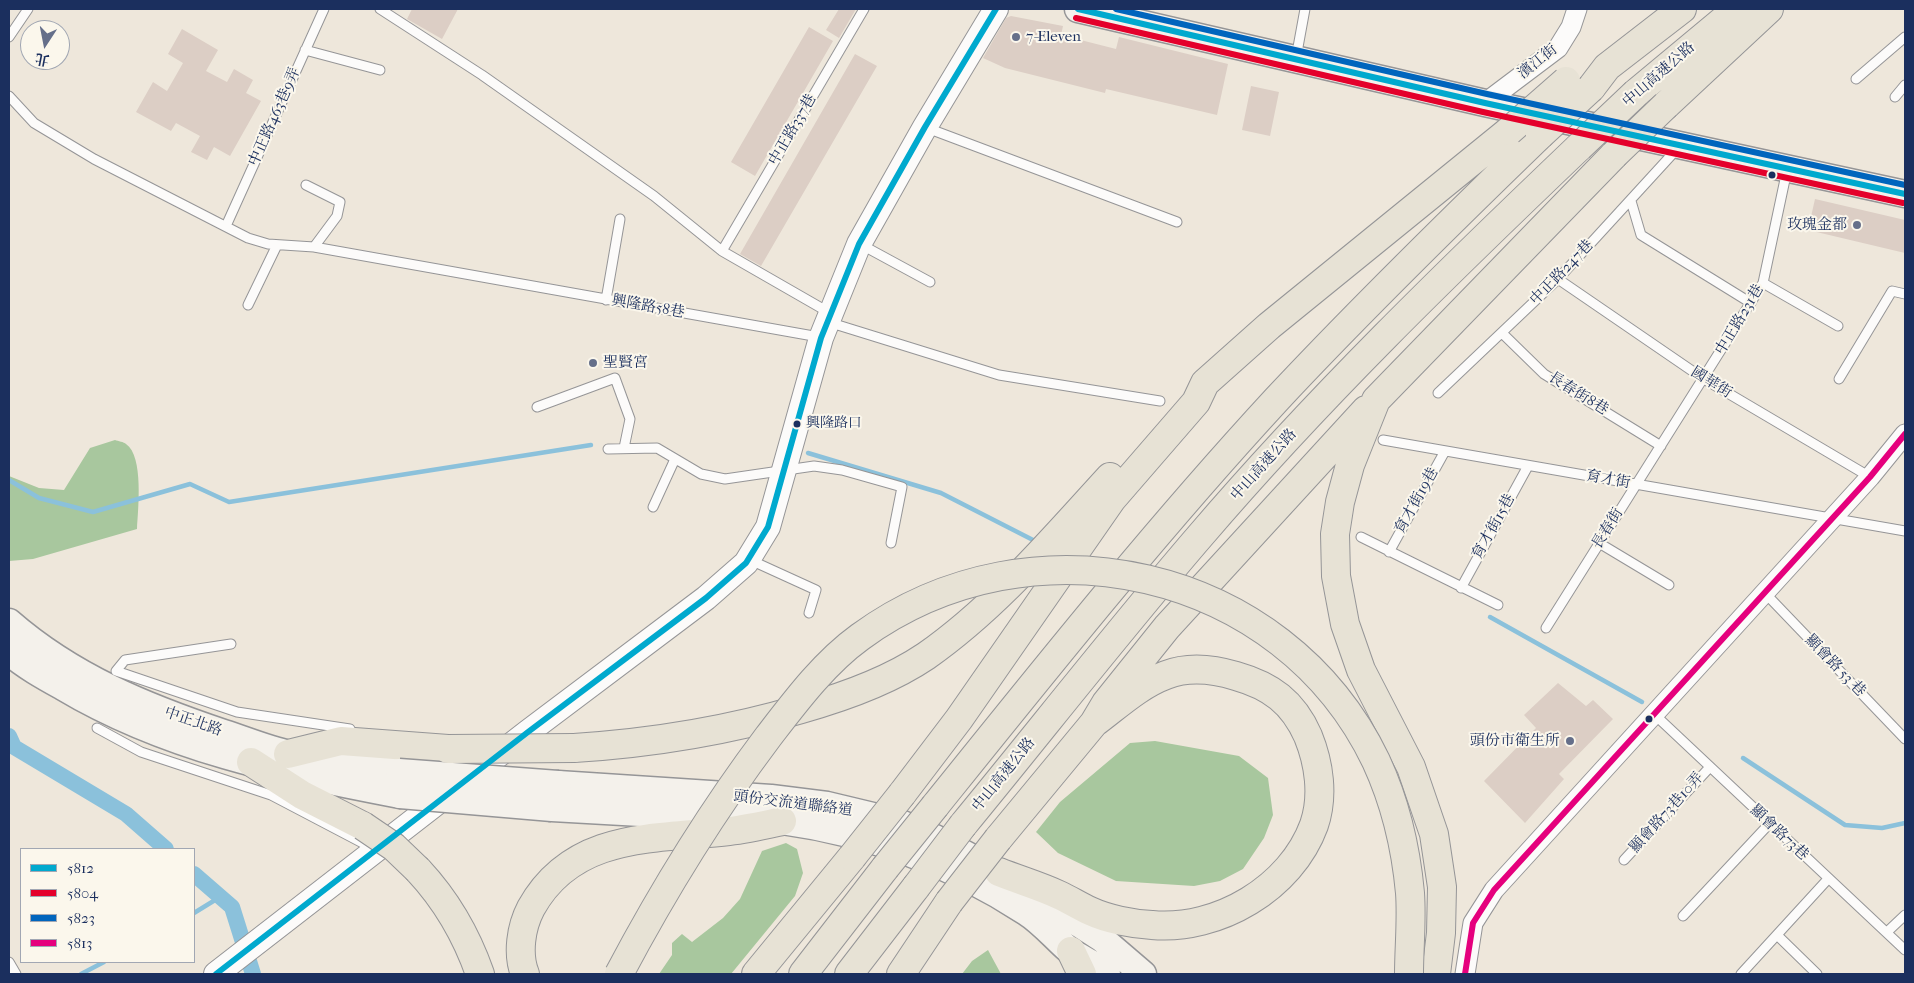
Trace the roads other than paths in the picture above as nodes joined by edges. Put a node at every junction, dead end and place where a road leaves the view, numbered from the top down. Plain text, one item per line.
1 (28, 9) edge
2 (324, 9) edge
3 (380, 9) edge
4 (864, 9) edge
5 (996, 9) edge
6 (1078, 9) edge
7 (1305, 9) edge
8 (1577, 9) edge
9 (1682, 9) edge
10 (1737, 9) edge
11 (1769, 9) edge
12 (1133, 15) edge
13 (9, 37) edge
14 (1904, 41) edge
15 (305, 50) junction
16 (1295, 60) junction
17 (1607, 67) junction
18 (380, 70) dead end
19 (1856, 79) dead end
20 (1905, 85) edge
21 (9, 96) edge
22 (1895, 96) dead end
23 (1484, 104) junction
24 (925, 127) junction
25 (1679, 146) junction
26 (1787, 170) junction
27 (306, 185) dead end
28 (1905, 194) edge
29 (1631, 201) junction
30 (620, 219) dead end
31 (1177, 222) dead end
32 (226, 226) junction
33 (859, 244) junction
34 (277, 245) junction
35 (314, 248) junction
36 (722, 251) junction
37 (1558, 279) junction
38 (930, 282) dead end
39 (1764, 284) junction
40 (1905, 294) edge
41 (606, 300) junction
42 (1752, 303) junction
43 (248, 305) dead end
44 (826, 324) junction
45 (1838, 326) dead end
46 (1502, 333) junction
47 (1704, 379) junction
48 (1838, 379) dead end
49 (1205, 383) junction
50 (1438, 393) dead end
51 (1376, 400) junction
52 (1160, 401) dead end
53 (537, 407) dead end
54 (1905, 434) edge
55 (1383, 440) dead end
56 (1661, 446) junction
57 (624, 448) junction
58 (608, 449) dead end
59 (1445, 451) junction
60 (675, 459) junction
61 (1528, 466) junction
62 (784, 470) junction
63 (1870, 477) junction
64 (1635, 484) junction
65 (654, 507) dead end
66 (1832, 518) junction
67 (1905, 531) edge
68 (1360, 537) dead end
69 (891, 543) dead end
70 (1599, 543) junction
71 (1390, 552) junction
72 (748, 559) junction
73 (1669, 585) dead end
74 (1461, 588) junction
75 (1765, 593) junction
76 (1498, 605) dead end
77 (809, 613) dead end
78 (9, 622) edge
79 (1546, 628) dead end
80 (231, 644) dead end
81 (9, 652) edge
82 (1654, 714) junction
83 (1094, 722) junction
84 (96, 728) dead end
85 (359, 729) dead end
86 (476, 739) dead end
87 (1905, 739) edge
88 (515, 742) junction
89 (288, 754) junction
90 (252, 762) junction
91 (1710, 767) junction
92 (399, 783) junction
93 (555, 796) junction
94 (782, 822) junction
95 (1770, 824) junction
96 (377, 850) junction
97 (1624, 860) dead end
98 (999, 872) junction
99 (1828, 879) junction
100 (1905, 915) edge
101 (1683, 916) dead end
102 (1887, 932) junction
103 (1777, 935) junction
104 (1905, 950) edge
105 (9, 962) edge
106 (1076, 963) edge
107 (16, 974) edge
108 (216, 974) edge
109 (480, 974) edge
110 (525, 974) edge
111 (619, 974) edge
112 (756, 974) edge
113 (803, 974) edge
114 (849, 974) edge
115 (901, 974) edge
116 (1107, 974) edge
117 (1143, 974) edge
118 (1409, 974) edge
119 (1436, 974) edge
120 (1465, 974) edge
121 (1741, 974) edge
122 (1817, 974) edge

1 - 13 lane
2 - 15 lane, 中正路463巷9弄
3 - 36 lane
4 - 36 lane, 中正路337巷
5 - 24 street
6 - 12 main road
7 - 16 lane
8 - 23 street, 濱江街
9 - 17 highway
10 - 114 highway, 中山高速公路, bridge
11 - 51 highway, bridge
12 - 16 main road
14 - 19 lane
15 - 18 lane
15 - 32 lane, 中正路463巷9弄
16 - 23 main road
17 - 49 highway, bridge
17 - 113 highway, bridge
20 - 22 lane
21 - 32 lane, 興隆路58巷
23 - 25 main road
24 - 31 lane
24 - 33 street
25 - 26 main road
25 - 29 lane, 中正路247巷
26 - 28 main road
26 - 39 lane, 中正路231巷
27 - 35 lane
29 - 37 lane, 中正路247巷
29 - 42 lane
30 - 41 lane
32 - 34 lane, 興隆路58巷
33 - 38 lane
33 - 44 street
34 - 35 lane, 興隆路58巷
34 - 43 lane
35 - 41 lane, 興隆路58巷
36 - 44 lane
37 - 46 lane, 中正路247巷
37 - 47 lane, 國華街
39 - 42 lane, 中正路231巷
39 - 45 lane
40 - 48 lane
41 - 44 lane, 興隆路58巷
42 - 47 lane, 中正路231巷
44 - 52 lane
44 - 62 street
46 - 50 lane, 中正路247巷
46 - 56 lane, 長春街8巷
47 - 56 lane, 長春街
47 - 63 lane, 國華街
49 - 89 highway, bridge
49 - 112 highway, bridge
51 - 83 highway
51 - 119 highway
53 - 57 lane
54 - 63 street
55 - 59 lane, 育才街
56 - 64 lane, 長春街
57 - 58 lane
57 - 60 lane
59 - 61 lane, 育才街
59 - 71 lane, 育才街19巷
60 - 62 lane
60 - 65 lane
61 - 64 lane, 育才街
61 - 74 lane, 育才街15巷
62 - 69 lane
62 - 72 street
63 - 66 street
64 - 66 lane, 育才街
64 - 70 lane, 長春街
66 - 67 lane, 育才街
66 - 75 street
68 - 71 lane
70 - 73 lane
70 - 79 lane, 長春街
71 - 74 lane
72 - 77 lane
72 - 88 street
74 - 76 lane
75 - 82 street
75 - 87 lane, 顯會路 53 巷
78 - 89 main road, 中正北路
80 - 85 lane
81 - 90 main road, 中正北路
82 - 91 lane, 顯會路73巷
82 - 120 street
83 - 98 highway
83 - 115 highway, bridge
84 - 96 lane
86 - 88 lane
88 - 96 street
89 - 92 main road, 中正北路
90 - 92 main road, 中正北路
90 - 109 highway, bridge
91 - 95 lane, 顯會路73巷
91 - 97 lane, 顯會路73巷10弄
92 - 93 main road, 頭份交流道聯絡道, bridge
93 - 94 main road, 頭份交流道聯絡道
93 - 98 main road, 頭份交流道聯絡道
94 - 106 main road, 頭份交流道聯絡道
94 - 110 highway
95 - 99 lane, 顯會路73巷
95 - 101 lane
96 - 108 street
98 - 117 main road, 頭份交流道聯絡道
99 - 102 lane, 顯會路73巷
99 - 103 lane
100 - 102 lane
102 - 104 lane, 顯會路73巷
103 - 121 lane
103 - 122 lane
105 - 107 lane
106 - 116 main road, 頭份交流道聯絡道
111 - 118 highway, bridge

